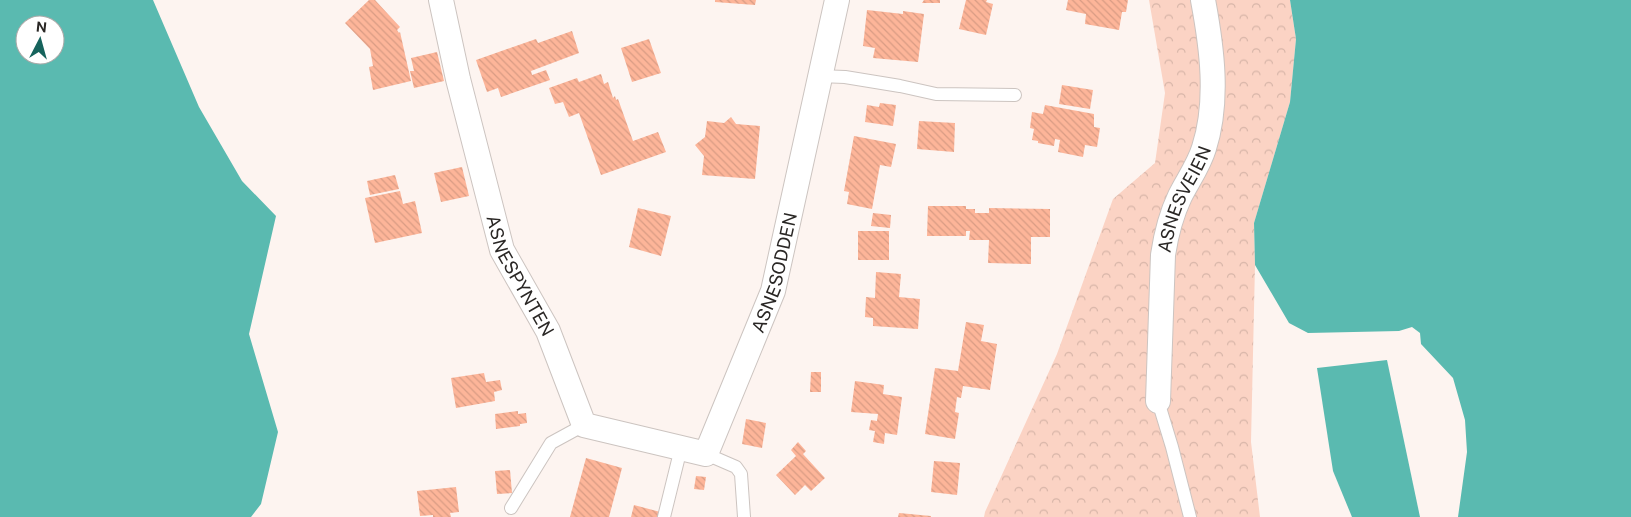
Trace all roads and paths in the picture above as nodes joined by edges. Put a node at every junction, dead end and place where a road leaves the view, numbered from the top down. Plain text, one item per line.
1 (441, 0) edge
2 (837, 0) edge
3 (1203, 0) edge
4 (819, 76) junction
5 (1015, 95) dead end
6 (1158, 400) joint
7 (584, 425) junction
8 (681, 448) junction
9 (706, 454) junction
10 (511, 508) dead end
11 (664, 517) edge
12 (744, 517) edge
13 (1190, 517) edge

1 - 7 street, ASNESPYNTEN
2 - 4 street, ASNESODDEN
3 - 6 street, ASNESVEIEN
4 - 5 lane
4 - 9 street, ASNESODDEN
6 - 13 lane
7 - 8 street
7 - 10 lane
8 - 9 street
8 - 11 lane
9 - 12 lane

